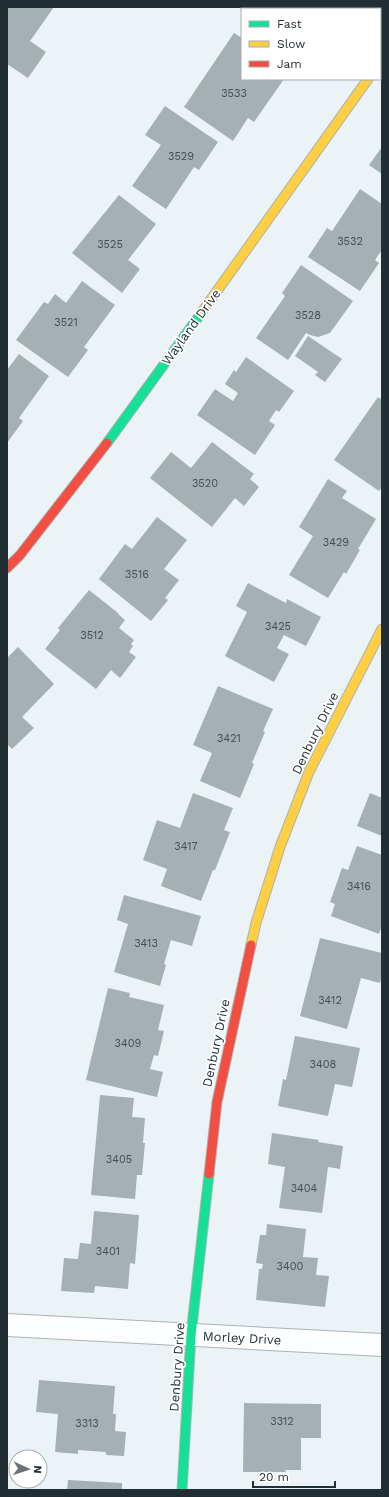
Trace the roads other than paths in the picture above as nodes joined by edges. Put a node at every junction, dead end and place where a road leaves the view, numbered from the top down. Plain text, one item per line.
1 (367, 80) edge
2 (7, 568) edge
3 (382, 629) edge
4 (7, 1325) edge
5 (191, 1335) junction
6 (382, 1345) edge
7 (182, 1490) edge

1 - 2 street, Wayland Drive
3 - 5 street, Denbury Drive
4 - 5 street, Morley Drive
5 - 6 street, Morley Drive
5 - 7 street, Denbury Drive

